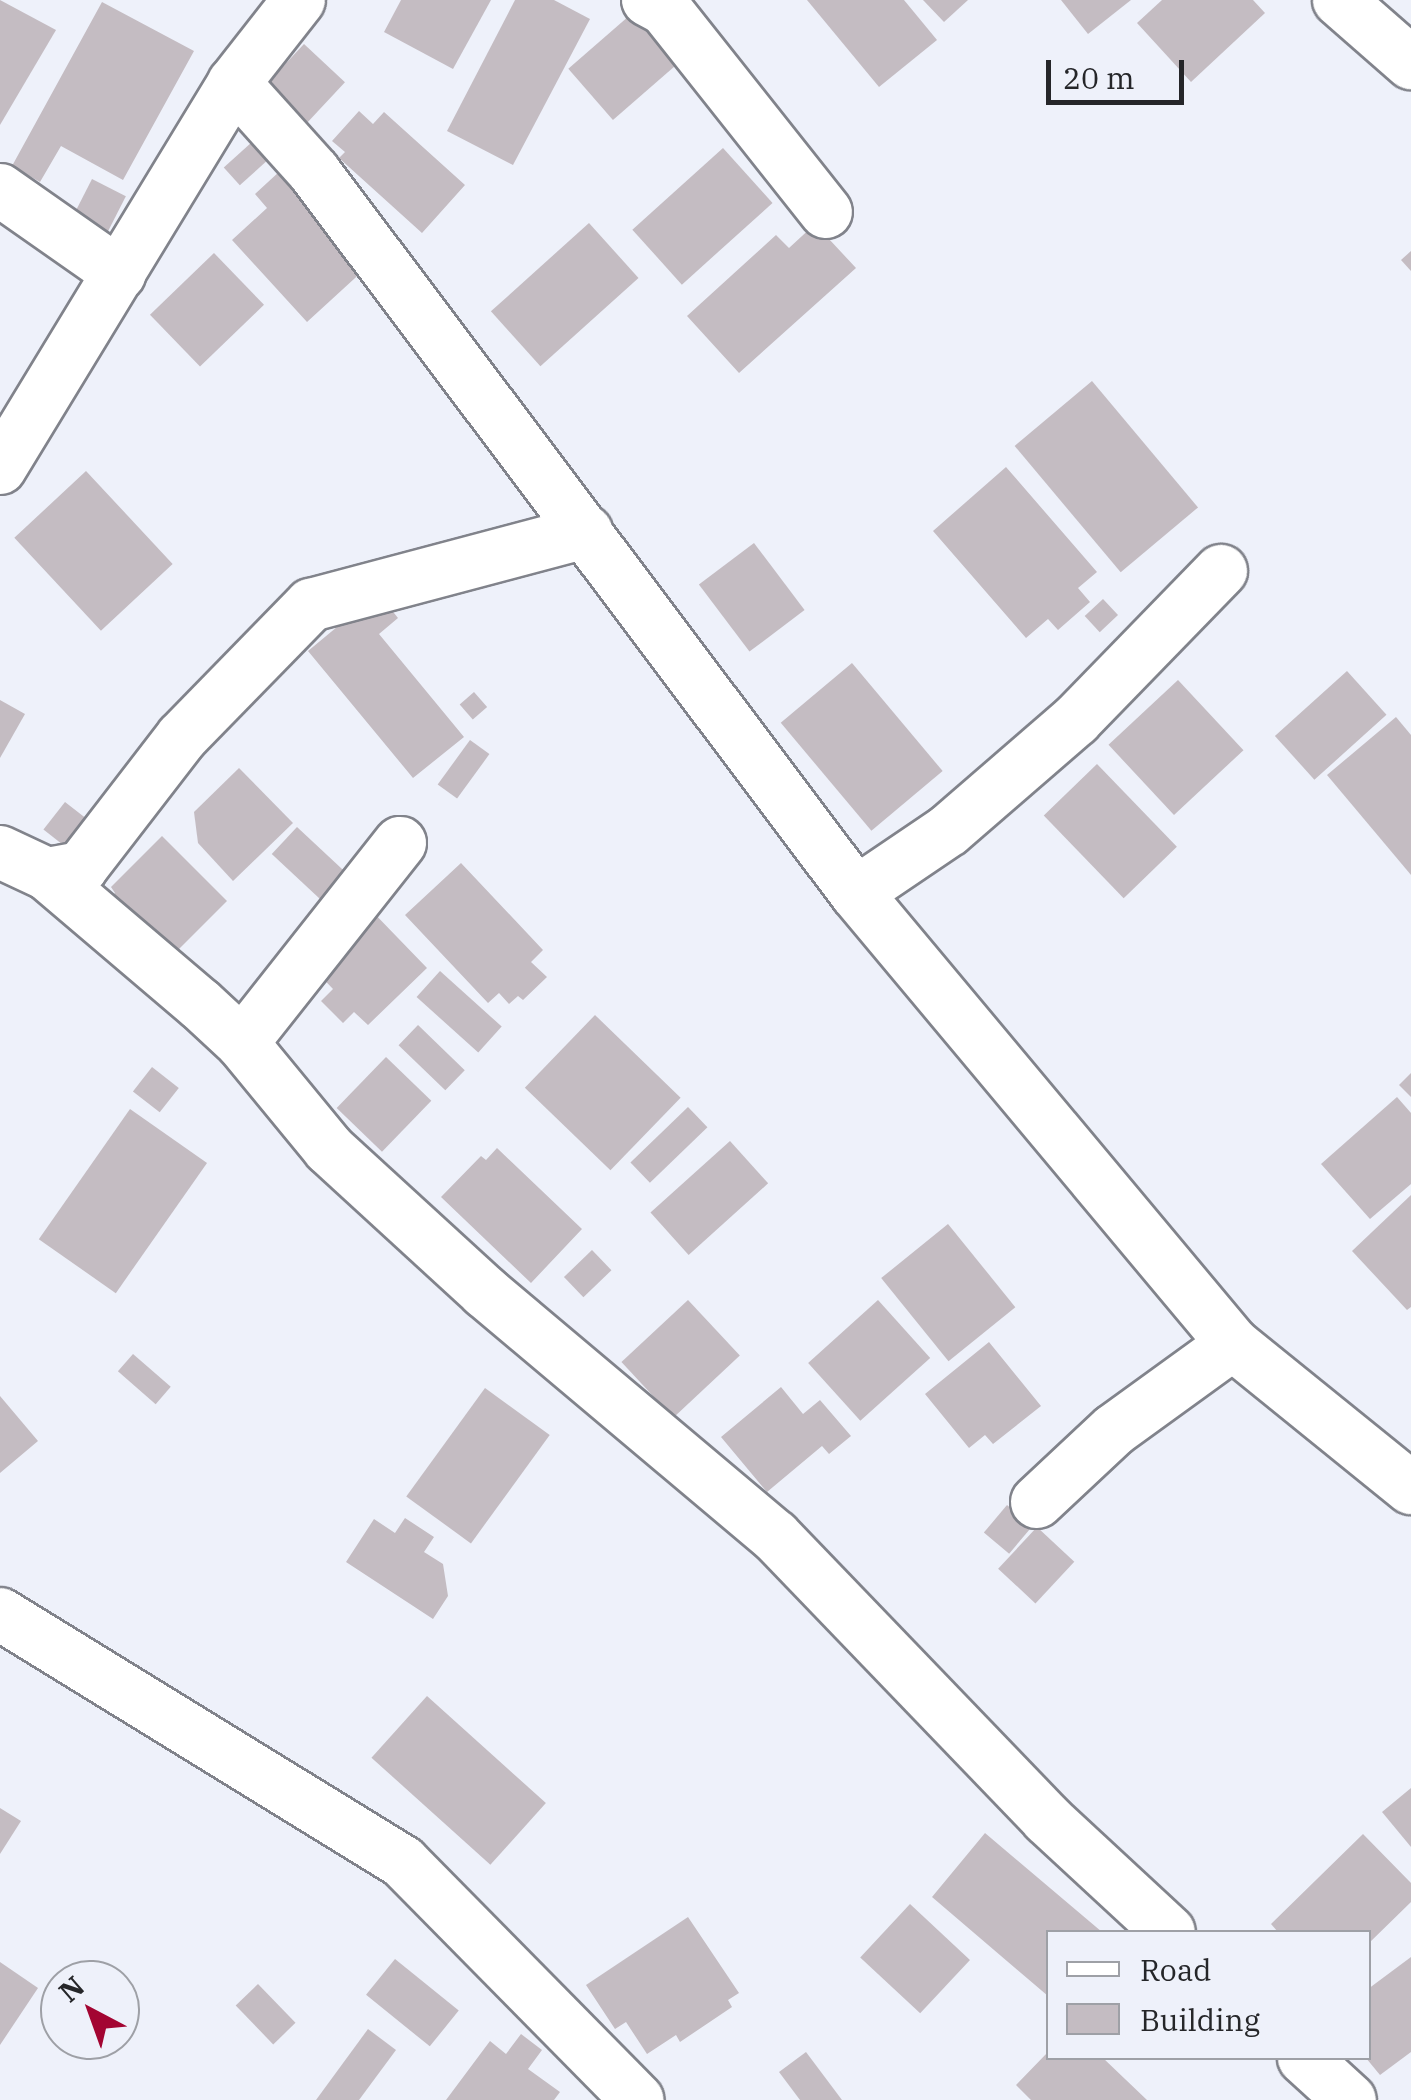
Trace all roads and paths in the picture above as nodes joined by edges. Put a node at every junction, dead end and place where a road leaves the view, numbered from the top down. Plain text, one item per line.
1 (299, 0) edge
2 (648, 0) edge
3 (1338, 0) edge
4 (1411, 63) edge
5 (234, 83) junction
6 (0, 190) edge
7 (826, 212) dead end
8 (120, 274) junction
9 (0, 468) edge
10 (586, 532) junction
11 (1220, 570) dead end
12 (400, 843) dead end
13 (0, 852) edge
14 (47, 874) junction
15 (856, 893) junction
16 (242, 1043) junction
17 (1233, 1344) junction
18 (1411, 1488) edge
19 (1037, 1502) dead end
20 (0, 1614) edge
21 (1167, 1930) edge
22 (1306, 2060) edge
23 (638, 2100) edge
24 (1350, 2100) edge

1 - 5 street
2 - 7 street
3 - 4 street
5 - 8 street
5 - 10 street
6 - 8 street
8 - 9 street
10 - 14 street
10 - 15 street
11 - 15 street
12 - 16 street
13 - 14 street
14 - 16 street
15 - 17 street
16 - 21 street
17 - 18 street
17 - 19 street
20 - 23 street
22 - 24 street

